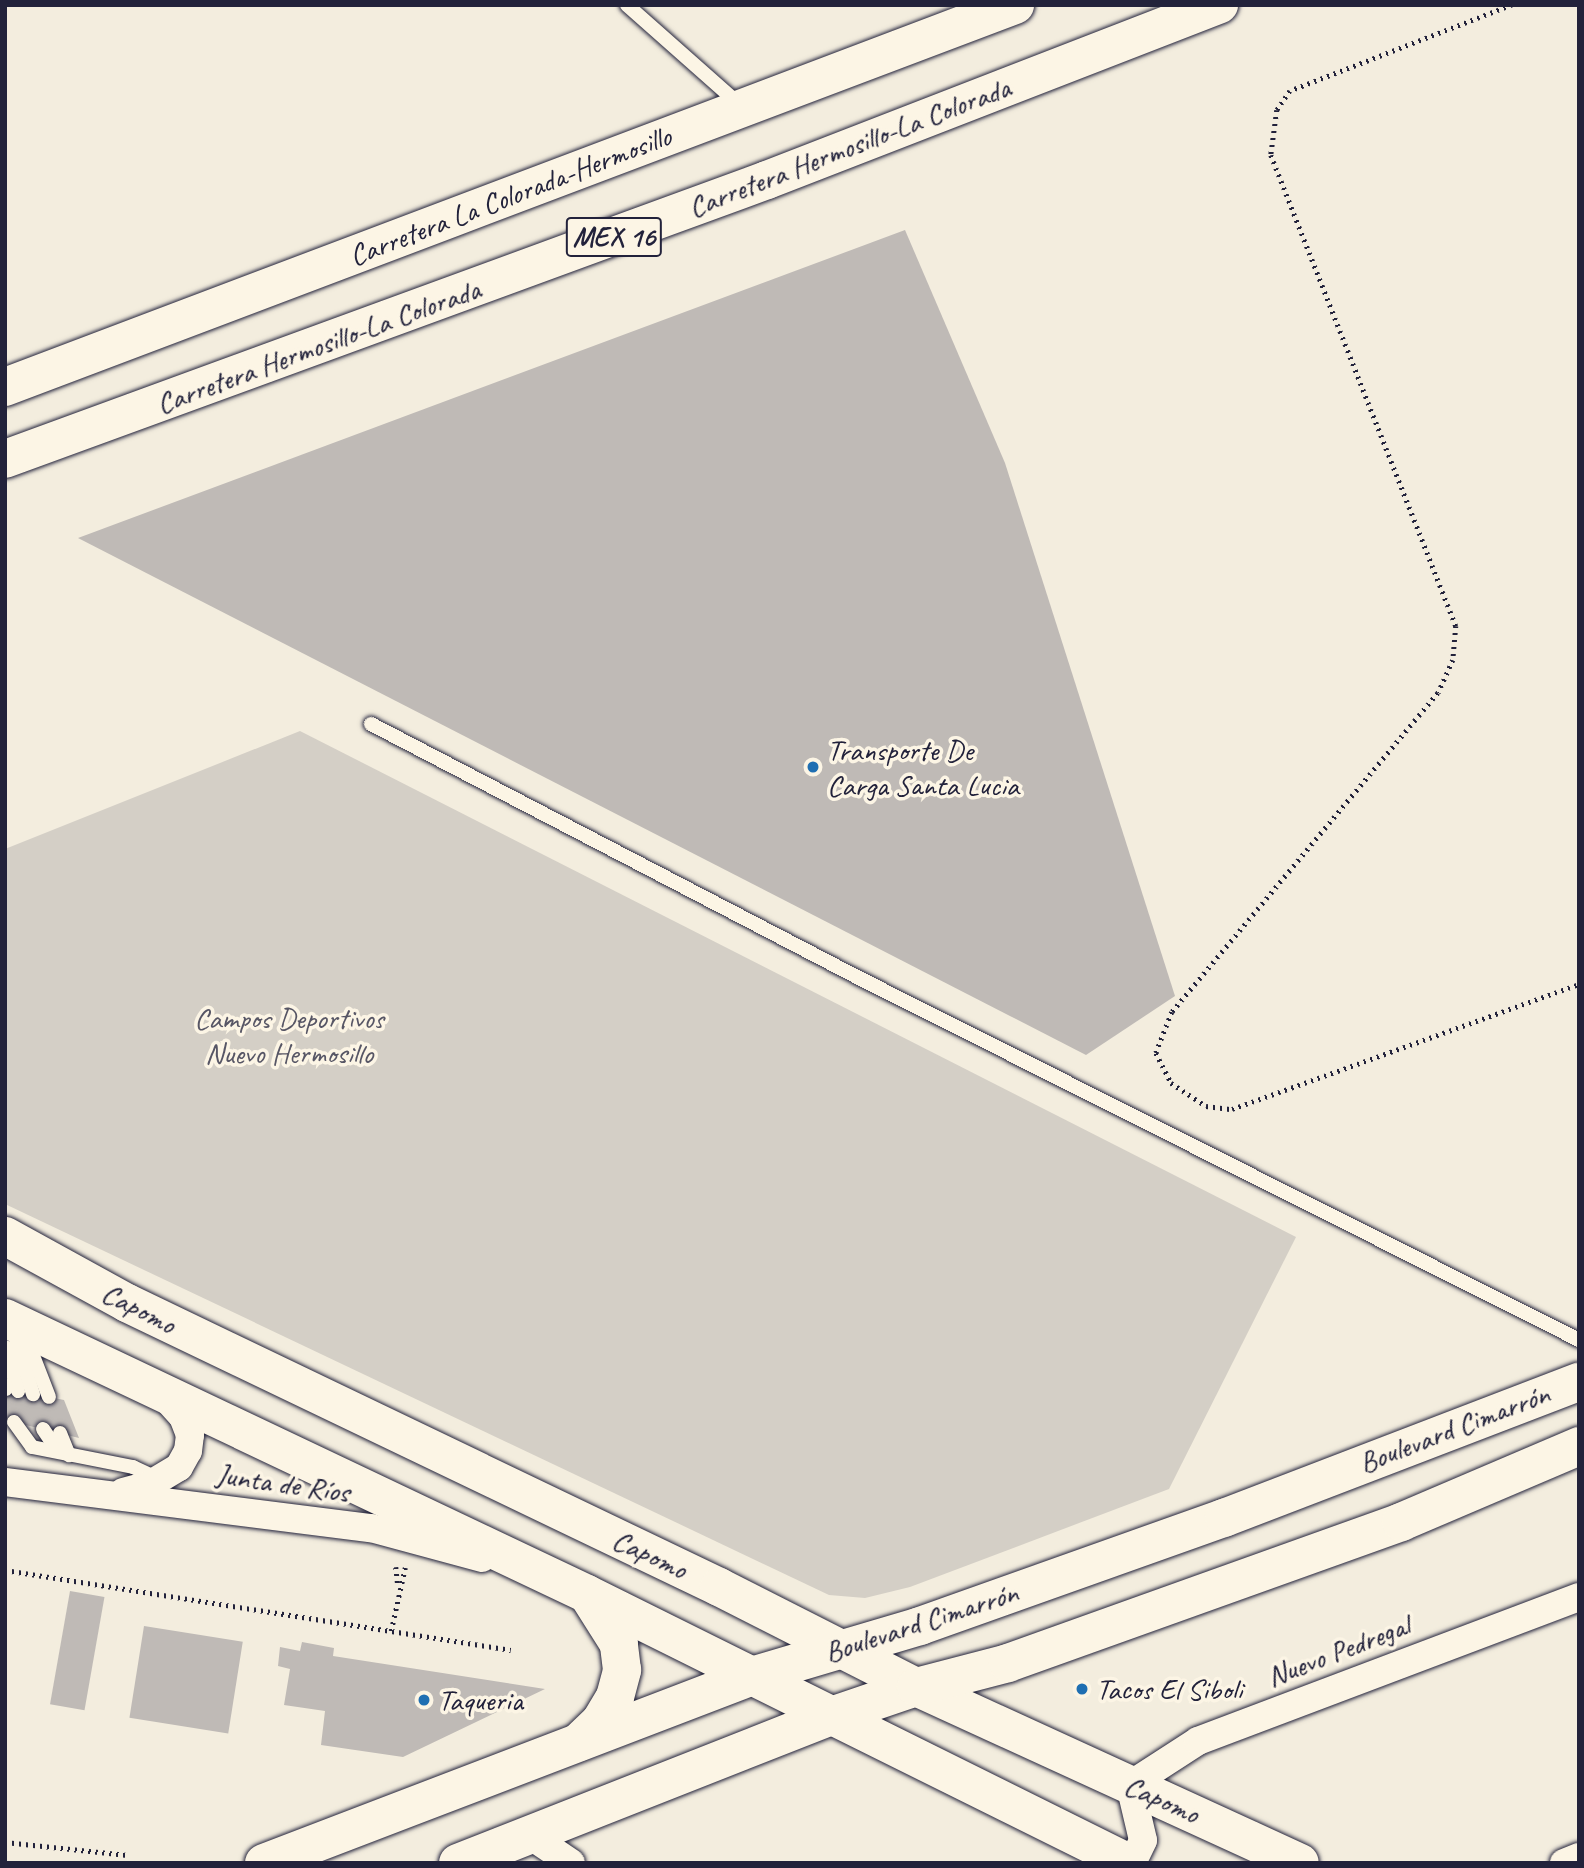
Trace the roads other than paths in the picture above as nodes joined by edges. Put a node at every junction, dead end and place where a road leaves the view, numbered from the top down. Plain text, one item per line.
1 (627, 5) edge
2 (1015, 5) edge
3 (1219, 5) edge
4 (742, 107) junction
5 (5, 387) edge
6 (5, 459) edge
7 (371, 724) dead end
8 (5, 1236) edge
9 (6, 1326) edge
10 (1579, 1340) edge
11 (5, 1347) edge
12 (1579, 1381) edge
13 (15, 1390) edge
14 (164, 1396) junction
15 (49, 1397) dead end
16 (43, 1429) dead end
17 (60, 1433) dead end
18 (1579, 1446) edge
19 (55, 1447) junction
20 (69, 1455) junction
21 (159, 1479) junction
22 (5, 1482) edge
23 (117, 1494) junction
24 (547, 1575) junction
25 (587, 1594) junction
26 (1579, 1597) edge
27 (837, 1648) junction
28 (755, 1675) junction
29 (916, 1687) junction
30 (831, 1716) junction
31 (576, 1745) junction
32 (1130, 1785) junction
33 (531, 1836) junction
34 (1579, 1857) edge
35 (264, 1863) edge
36 (458, 1863) edge
37 (571, 1863) edge
38 (1130, 1863) edge
39 (1300, 1863) edge
40 (1564, 1863) edge

1 - 4 lane
2 - 4 main road, Carretera La Colorada-Hermosillo / MEX 16
3 - 6 main road, Carretera Hermosillo-La Colorada / MEX 16
4 - 5 main road, Carretera La Colorada-Hermosillo / MEX 16
7 - 10 lane
8 - 27 main road, Capomo
9 - 13 lane
9 - 14 main road
9 - 15 lane
11 - 13 lane
12 - 27 main road, Boulevard Cimarrón
14 - 21 street
14 - 24 main road
16 - 19 lane
17 - 20 lane
18 - 29 main road, Boulevard Cimarrón
19 - 20 lane
19 - 20 lane
20 - 21 lane
21 - 23 street
22 - 23 street, Junta de Ríos
23 - 24 street, Junta de Ríos
24 - 25 main road
25 - 28 main road
25 - 31 main road
26 - 32 street, Nuevo Pedregal
27 - 28 main road, Boulevard Cimarrón
27 - 29 main road, Capomo
28 - 30 main road
28 - 31 main road, Boulevard Cimarrón
29 - 30 main road, Boulevard Cimarrón
29 - 32 main road, Capomo
30 - 33 main road, Boulevard Cimarrón
30 - 38 main road
31 - 35 main road, Boulevard Cimarrón
32 - 38 street
32 - 39 main road, Capomo
33 - 36 main road, Boulevard Cimarrón
33 - 37 street
34 - 40 street

